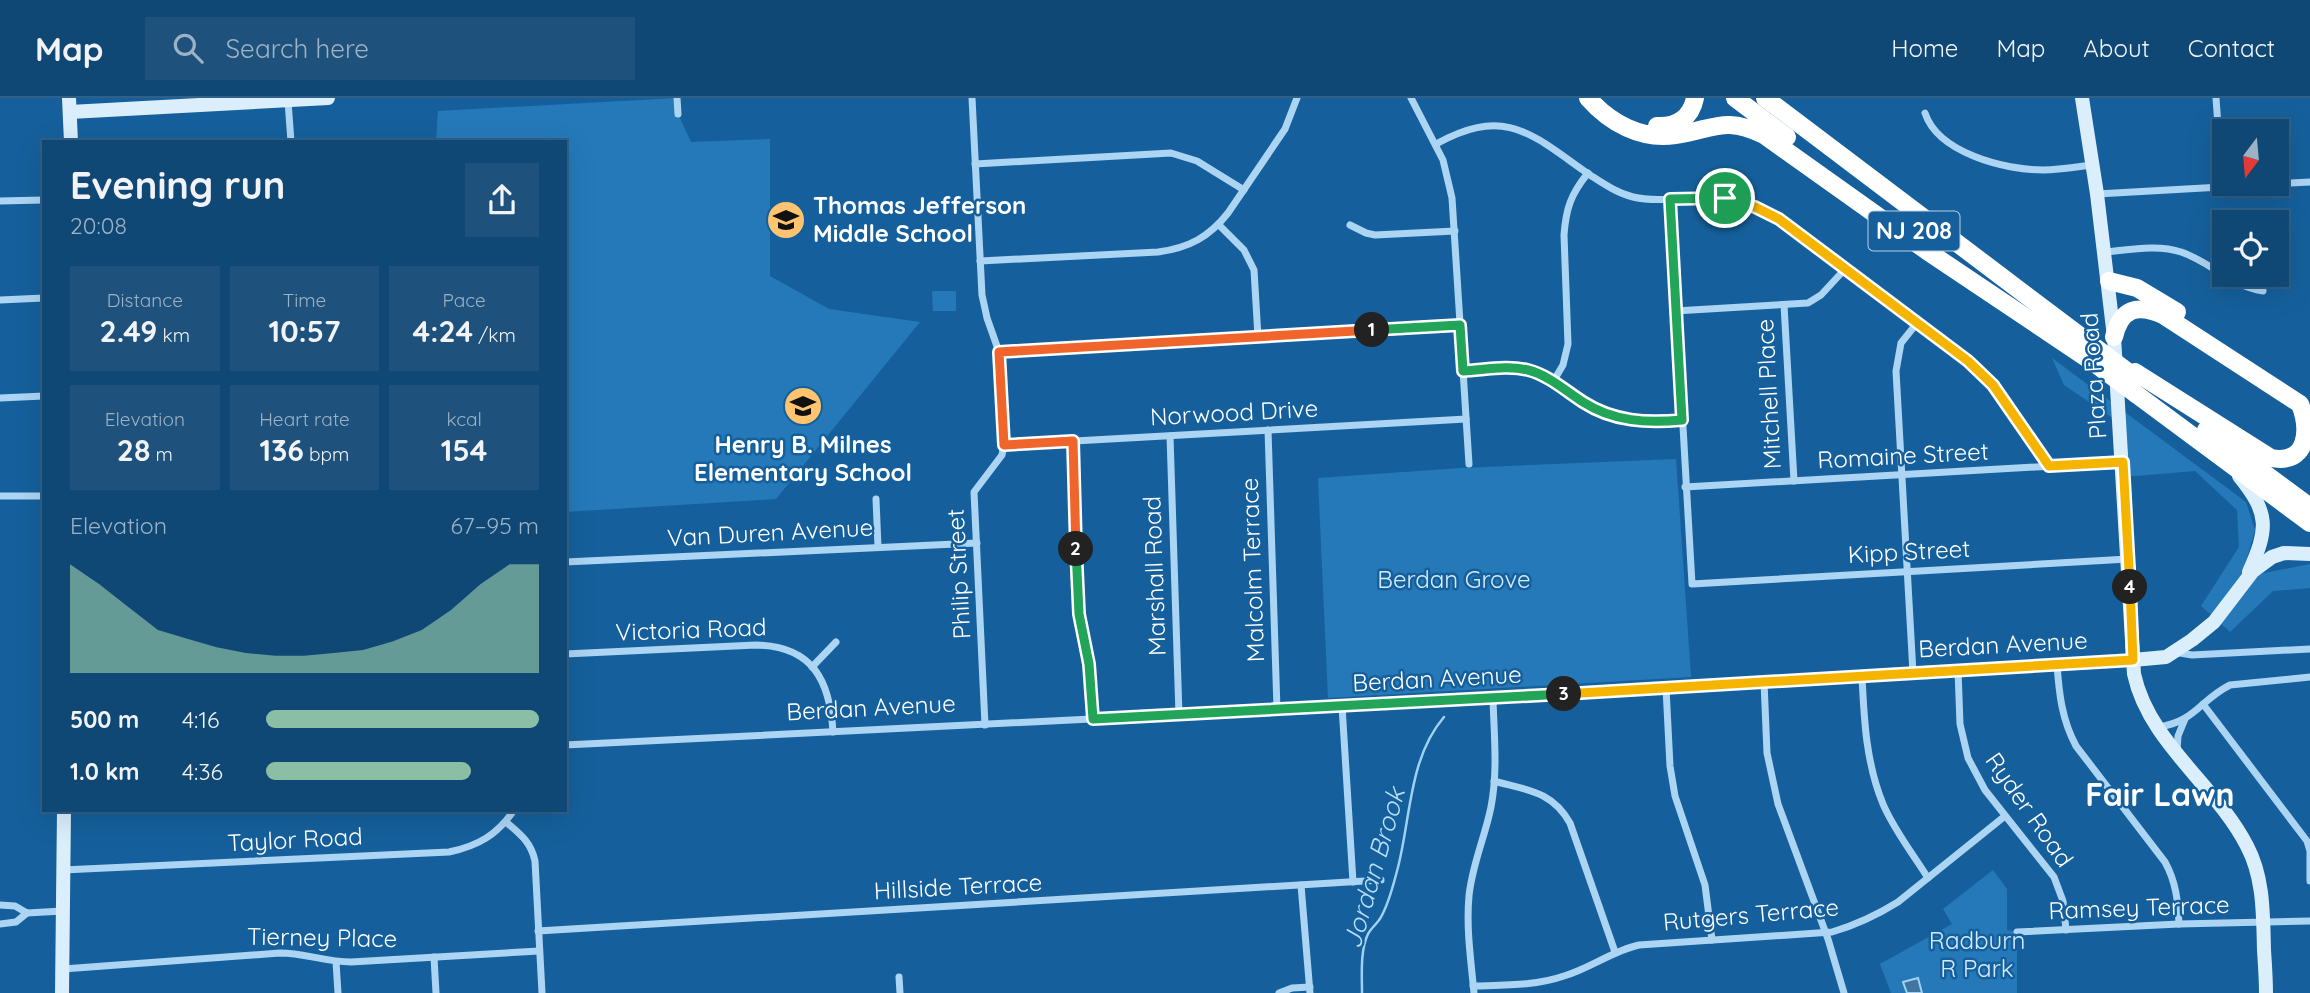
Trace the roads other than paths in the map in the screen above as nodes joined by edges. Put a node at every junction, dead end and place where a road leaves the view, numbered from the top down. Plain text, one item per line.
1 (327, 98) edge
2 (677, 98) edge
3 (972, 98) edge
4 (1297, 98) edge
5 (1411, 98) edge
6 (1588, 98) edge
7 (1601, 98) edge
8 (1695, 98) edge
9 (1735, 98) edge
10 (1765, 98) edge
11 (2082, 98) edge
12 (2217, 98) edge
13 (288, 99) edge
14 (69, 105) edge
15 (1925, 113) dead end
16 (678, 114) dead end
17 (2218, 119) edge
18 (71, 140) edge
19 (291, 140) edge
20 (1436, 144) junction
21 (975, 164) junction
22 (2092, 165) junction
23 (1588, 173) junction
24 (2310, 183) edge
25 (1244, 190) junction
26 (2097, 194) junction
27 (1670, 199) junction
28 (42, 200) edge
29 (0, 201) edge
30 (1219, 225) junction
31 (1350, 225) dead end
32 (1455, 231) junction
33 (2105, 252) junction
34 (981, 261) junction
35 (1845, 269) junction
36 (2109, 281) junction
37 (2263, 291) dead end
38 (42, 298) edge
39 (0, 300) edge
40 (1784, 306) junction
41 (1675, 311) junction
42 (1917, 323) junction
43 (1460, 325) junction
44 (1258, 337) junction
45 (2114, 337) junction
46 (999, 352) junction
47 (2093, 354) junction
48 (1463, 371) junction
49 (2136, 381) junction
50 (1553, 382) junction
51 (42, 396) edge
52 (0, 398) edge
53 (2310, 402) edge
54 (1466, 419) junction
55 (1682, 420) junction
56 (1268, 430) junction
57 (1170, 436) junction
58 (1073, 441) junction
59 (1004, 445) junction
60 (2225, 460) junction
61 (2123, 462) junction
62 (1469, 464) dead end
63 (2049, 466) junction
64 (1901, 475) junction
65 (1794, 481) junction
66 (1685, 486) junction
67 (0, 496) edge
68 (42, 496) edge
69 (876, 499) dead end
70 (2310, 508) edge
71 (2310, 523) edge
72 (976, 543) junction
73 (878, 547) junction
74 (2310, 554) edge
75 (2129, 559) junction
76 (567, 562) edge
77 (1907, 571) junction
78 (2244, 583) junction
79 (836, 642) dead end
80 (2310, 649) edge
81 (2174, 652) junction
82 (567, 654) edge
83 (2133, 660) junction
84 (2057, 664) junction
85 (812, 667) junction
86 (1958, 670) junction
87 (1913, 673) junction
88 (1862, 676) junction
89 (2310, 677) edge
90 (1764, 682) junction
91 (1666, 688) junction
92 (1493, 699) junction
93 (2203, 704) junction
94 (1342, 706) junction
95 (1277, 709) junction
96 (1179, 715) junction
97 (1093, 719) junction
98 (2185, 719) junction
99 (985, 725) junction
100 (2157, 727) junction
101 (833, 732) junction
102 (567, 745) edge
103 (2177, 751) junction
104 (1494, 782) junction
105 (64, 812) edge
106 (513, 812) edge
107 (2005, 816) junction
108 (506, 821) junction
109 (63, 870) junction
110 (1928, 878) junction
111 (1381, 880) dead end
112 (2310, 881) edge
113 (1353, 882) junction
114 (1301, 885) junction
115 (0, 905) edge
116 (63, 911) junction
117 (27, 912) junction
118 (2310, 921) edge
119 (2263, 922) junction
120 (2179, 923) junction
121 (0, 924) edge
122 (2066, 930) junction
123 (538, 931) junction
124 (1825, 932) junction
125 (2017, 932) dead end
126 (1712, 940) junction
127 (540, 951) junction
128 (1615, 952) junction
129 (434, 957) junction
130 (336, 962) junction
131 (62, 969) junction
132 (899, 977) dead end
133 (1310, 990) edge
134 (1473, 990) edge
135 (62, 993) edge
136 (338, 993) edge
137 (436, 993) edge
138 (542, 993) edge
139 (900, 993) edge
140 (1279, 993) edge
141 (1844, 993) edge
142 (2266, 993) edge

1 - 13 street
2 - 16 street
3 - 21 street
4 - 25 street
5 - 20 street
6 - 47 highway
7 - 8 highway
9 - 47 highway, NJ 208
10 - 47 highway, NJ 208
11 - 22 street, Plaza Road
12 - 17 street
13 - 14 street
13 - 19 street
14 - 18 street
15 - 22 street
20 - 23 street
20 - 32 street
21 - 25 street
21 - 34 street
22 - 26 street, Plaza Road
23 - 27 street
23 - 50 street
24 - 26 street
25 - 30 street
26 - 33 street, Plaza Road
27 - 35 street
27 - 41 street
28 - 29 street
30 - 34 street
30 - 44 street
31 - 32 street
32 - 43 street
33 - 36 street, Plaza Road
33 - 37 street
34 - 46 street
35 - 40 street
35 - 42 street
36 - 45 street, Plaza Road
36 - 53 highway
38 - 39 street
40 - 41 street
40 - 65 street, Mitchell Place
41 - 55 street
42 - 63 street
42 - 64 street
43 - 44 street
43 - 48 street
44 - 46 street
45 - 49 highway
45 - 61 street, Plaza Road
46 - 59 street
47 - 49 highway, NJ 208, bridge
48 - 50 street
48 - 54 street
49 - 60 highway, NJ 208
49 - 70 highway, NJ 208
50 - 55 street
51 - 52 street
54 - 56 street, Norwood Drive
54 - 62 street
55 - 66 street
56 - 57 street, Norwood Drive
56 - 95 street, Malcolm Terrace
57 - 58 street, Norwood Drive
57 - 96 street, Marshall Road
58 - 59 street, Norwood Drive
58 - 97 street
59 - 72 street, Philip Street
60 - 71 highway, NJ 208
60 - 78 street
61 - 63 street, Romaine Street
61 - 75 street, Plaza Road
63 - 64 street, Romaine Street
64 - 65 street, Romaine Street
64 - 77 street
65 - 66 street, Romaine Street
66 - 77 street, Kipp Street
67 - 68 street
69 - 73 street
72 - 73 street, Van Duren Avenue
72 - 99 street, Philip Street
73 - 76 street, Van Duren Avenue
74 - 78 street
75 - 77 street, Kipp Street
75 - 83 street, Plaza Road
77 - 87 street
78 - 81 street
79 - 85 street
80 - 81 street, Berdan Avenue
81 - 83 street, Berdan Avenue
82 - 85 street, Victoria Road
83 - 84 street, Berdan Avenue
83 - 100 street, Plaza Road
84 - 86 street, Berdan Avenue
84 - 120 street
85 - 101 street, Victoria Road
86 - 87 street, Berdan Avenue
86 - 107 street, Ryder Road
87 - 88 street, Berdan Avenue
88 - 90 street, Berdan Avenue
88 - 110 street
89 - 93 street
90 - 91 street, Berdan Avenue
90 - 124 street
91 - 92 street, Berdan Avenue
91 - 126 street
92 - 94 street, Berdan Avenue
92 - 104 street
93 - 98 street
93 - 112 street
94 - 95 street, Berdan Avenue
94 - 113 street
95 - 96 street, Berdan Avenue
96 - 97 street, Berdan Avenue
97 - 99 street, Berdan Avenue
98 - 100 street
98 - 103 street
99 - 101 street, Berdan Avenue
100 - 103 street, Plaza Road
101 - 102 street, Berdan Avenue
103 - 119 street, Plaza Road
104 - 128 street
104 - 134 street
105 - 109 street
106 - 108 street, Taylor Road
107 - 110 street, Rutgers Terrace
107 - 122 street, Ryder Road
108 - 109 street, Taylor Road
108 - 123 street
109 - 116 street
110 - 124 street, Rutgers Terrace
111 - 113 street, Hillside Terrace
113 - 114 street, Hillside Terrace
114 - 123 street, Hillside Terrace
114 - 133 street
115 - 117 street
116 - 117 street
116 - 131 street
117 - 121 street
118 - 119 street, Ramsey Terrace
119 - 120 street, Ramsey Terrace
119 - 142 street, Plaza Road
120 - 122 street, Ramsey Terrace
122 - 125 street, Ramsey Terrace
123 - 127 street
124 - 126 street, Rutgers Terrace
124 - 141 street
126 - 128 street, Rutgers Terrace
127 - 129 street, Tierney Place
127 - 138 street
128 - 134 street, Rutgers Terrace
129 - 130 street, Tierney Place
129 - 137 street
130 - 131 street, Tierney Place
130 - 136 street
131 - 135 street
132 - 139 street
133 - 140 street

